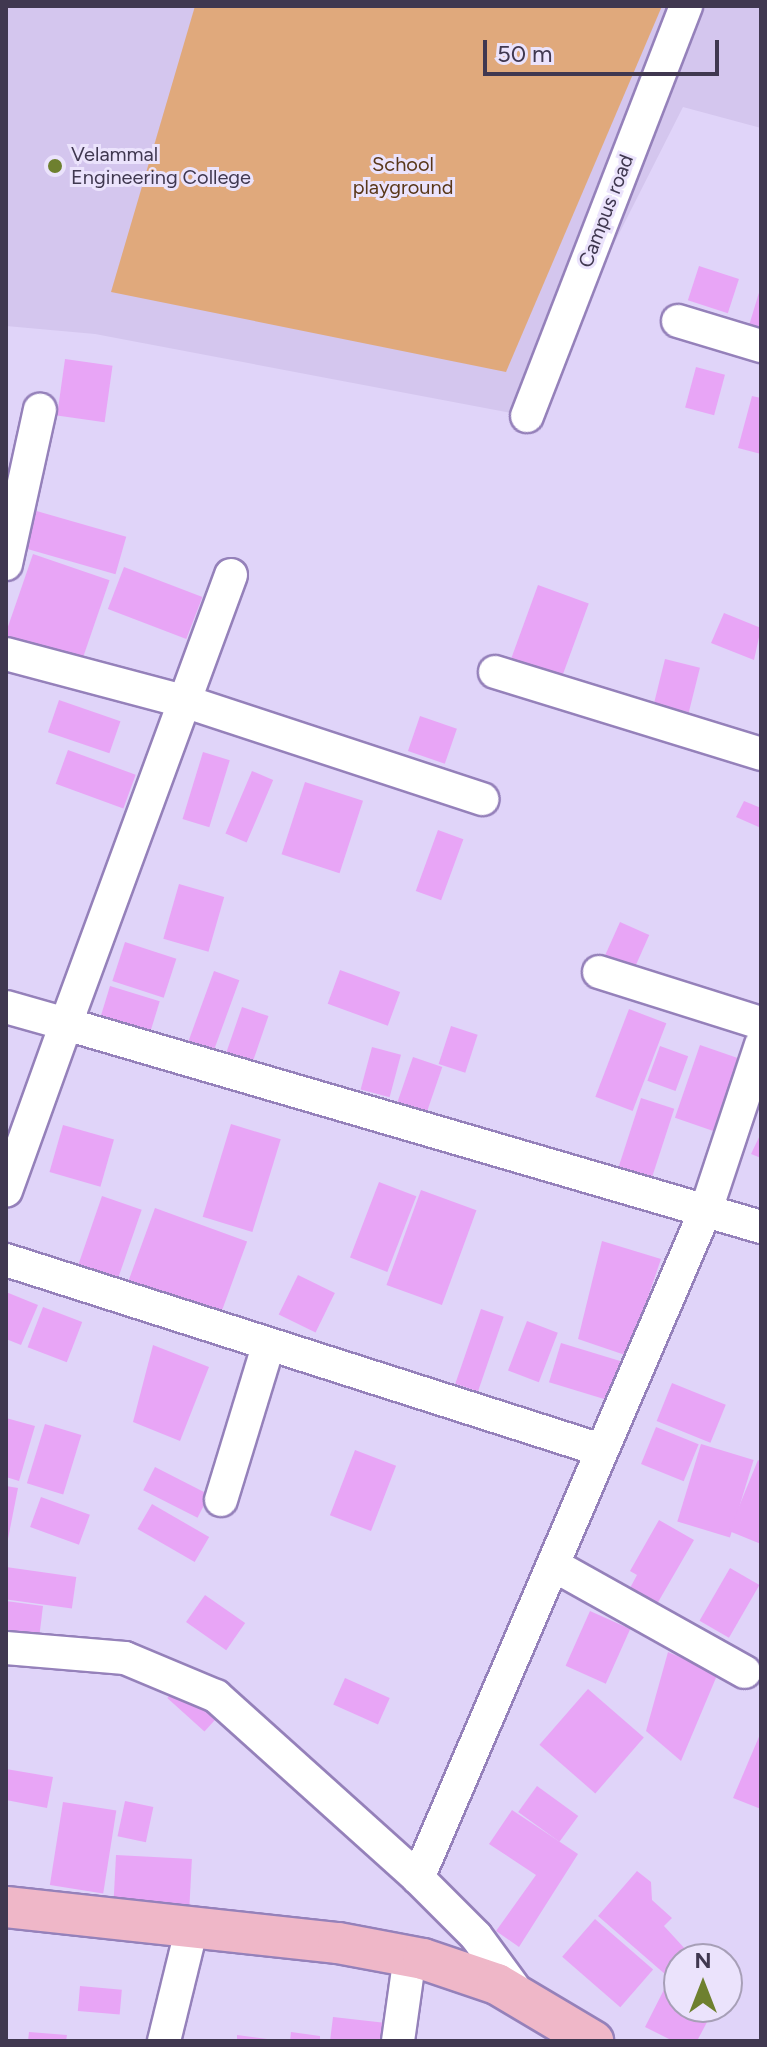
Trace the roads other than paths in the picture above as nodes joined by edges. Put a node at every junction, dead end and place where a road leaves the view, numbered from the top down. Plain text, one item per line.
1 (686, 6) edge
2 (678, 321) dead end
3 (761, 346) edge
4 (40, 410) dead end
5 (527, 416) dead end
6 (6, 564) edge
7 (231, 575) dead end
8 (6, 654) edge
9 (495, 672) dead end
10 (187, 702) junction
11 (761, 754) edge
12 (482, 799) dead end
13 (599, 972) dead end
14 (6, 1007) edge
15 (761, 1023) edge
16 (66, 1024) junction
17 (759, 1057) edge
18 (6, 1191) edge
19 (707, 1207) junction
20 (761, 1227) edge
21 (6, 1260) edge
22 (268, 1346) junction
23 (598, 1449) junction
24 (221, 1500) dead end
25 (557, 1567) junction
26 (6, 1648) edge
27 (745, 1672) dead end
28 (418, 1878) junction
29 (6, 1907) edge
30 (191, 1931) junction
31 (410, 1956) junction
32 (524, 2001) junction
33 (164, 2041) edge
34 (398, 2041) edge
35 (593, 2041) edge

1 - 5 street, Campus road
2 - 3 street
4 - 6 street
7 - 10 street
8 - 10 street
9 - 11 street
10 - 12 street
10 - 16 street
13 - 15 street
14 - 16 street
16 - 18 street
16 - 19 street
17 - 19 street
19 - 20 street
19 - 23 street
21 - 22 street
22 - 23 street
22 - 24 street
23 - 25 street
25 - 27 street
25 - 28 street
26 - 28 street
28 - 32 street
29 - 30 main road
30 - 31 main road
30 - 33 street
31 - 32 main road
31 - 34 street
32 - 35 main road

